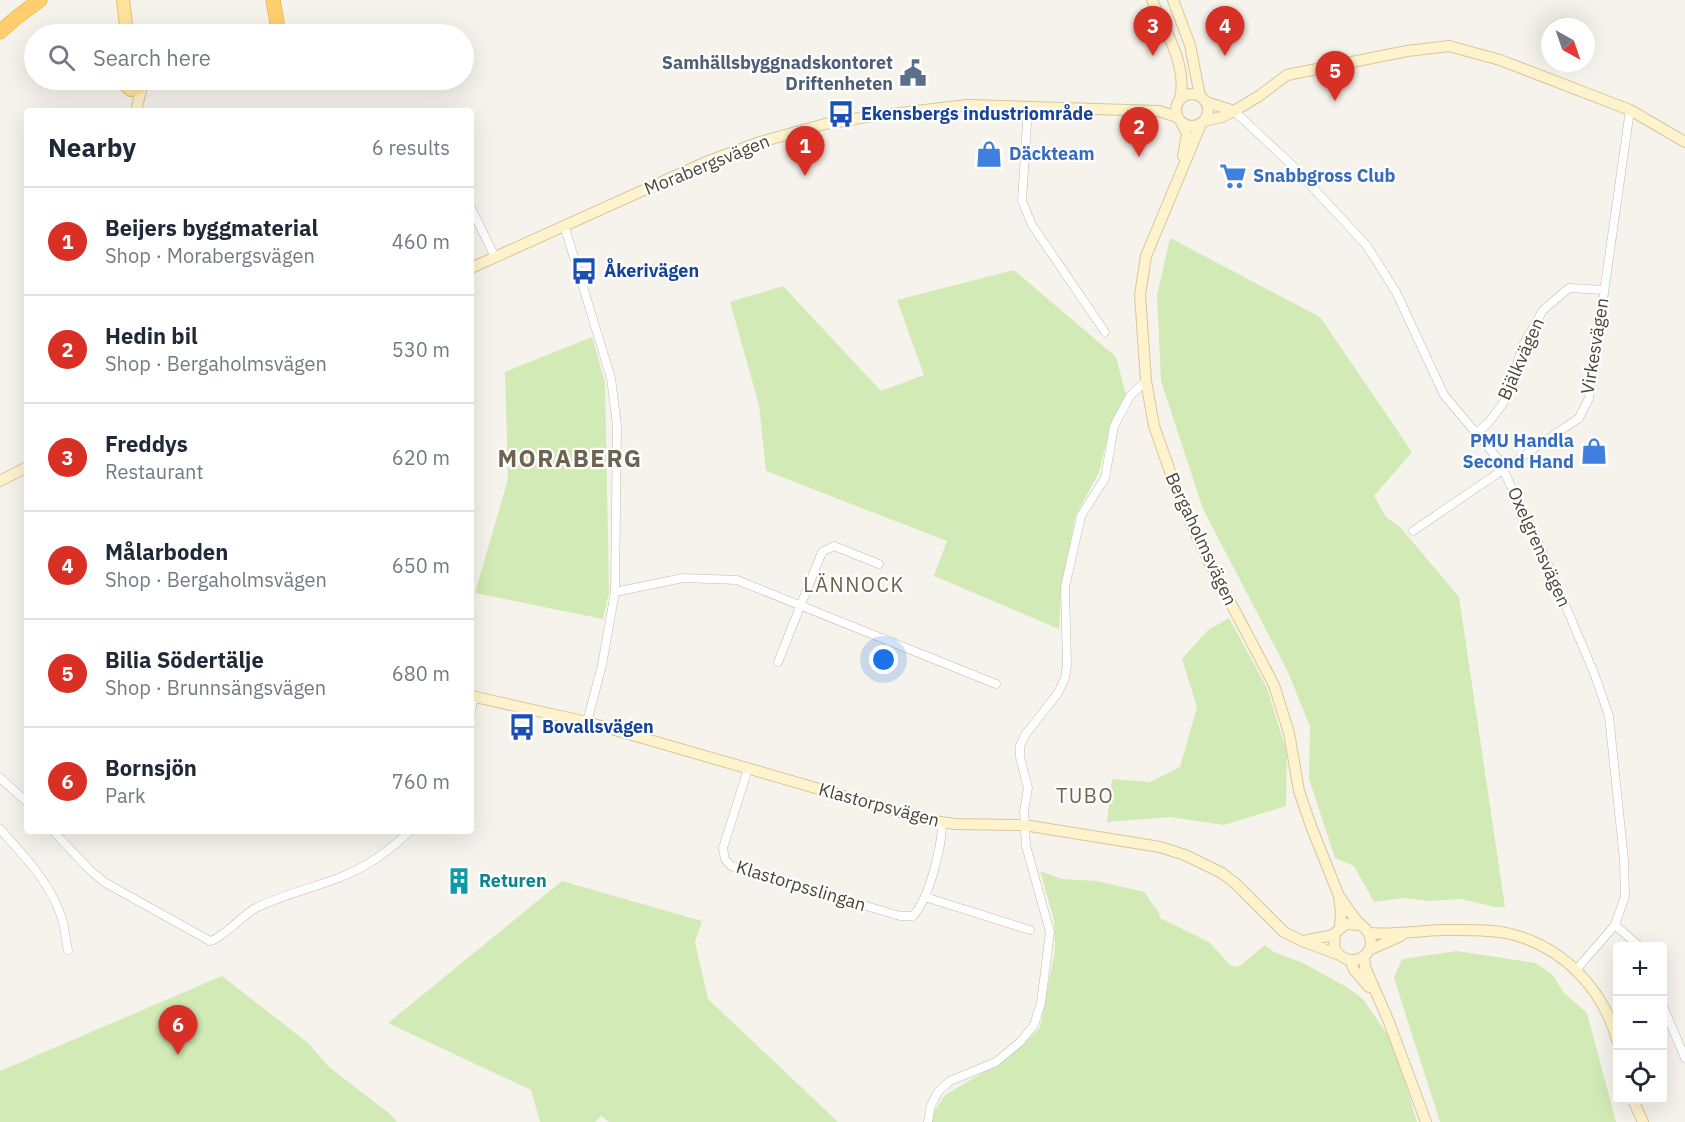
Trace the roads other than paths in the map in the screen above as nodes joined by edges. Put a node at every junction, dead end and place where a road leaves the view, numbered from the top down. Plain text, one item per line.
1 (40, 0) edge
2 (123, 0) edge
3 (129, 0) edge
4 (273, 0) edge
5 (1152, 0) edge
6 (1173, 0) edge
7 (126, 24) edge
8 (132, 24) edge
9 (276, 24) edge
10 (0, 32) edge
11 (128, 90) edge
12 (141, 90) edge
13 (1203, 99) junction
14 (1178, 101) junction
15 (1028, 107) junction
16 (134, 108) edge
17 (136, 108) edge
18 (1630, 110) junction
19 (1159, 111) junction
20 (1234, 111) junction
21 (1179, 120) junction
22 (1203, 122) junction
23 (1685, 142) edge
24 (1180, 171) junction
25 (474, 214) edge
26 (564, 225) junction
27 (495, 257) junction
28 (474, 267) edge
29 (1604, 290) junction
30 (1105, 332) dead end
31 (1146, 381) junction
32 (1477, 433) junction
33 (24, 469) edge
34 (1503, 469) junction
35 (0, 482) edge
36 (1413, 531) dead end
37 (879, 564) dead end
38 (615, 592) junction
39 (800, 605) junction
40 (778, 662) dead end
41 (996, 684) dead end
42 (474, 696) edge
43 (587, 722) junction
44 (748, 769) junction
45 (0, 778) edge
46 (24, 799) edge
47 (942, 823) junction
48 (1024, 825) junction
49 (0, 830) edge
50 (56, 834) edge
51 (406, 834) edge
52 (1339, 896) junction
53 (925, 897) junction
54 (1615, 925) junction
55 (1365, 929) junction
56 (1030, 930) dead end
57 (1337, 931) junction
58 (1412, 932) junction
59 (1302, 941) junction
60 (1634, 942) edge
61 (68, 950) dead end
62 (1366, 953) junction
63 (1337, 954) junction
64 (1350, 960) junction
65 (1576, 970) junction
66 (1376, 996) junction
67 (1667, 1016) edge
68 (1613, 1033) edge
69 (1685, 1058) edge
70 (1635, 1104) edge
71 (928, 1122) edge
72 (1426, 1122) edge
73 (1643, 1122) edge

1 - 10 highway
2 - 7 main road
3 - 8 main road
4 - 9 highway
5 - 14 street
6 - 13 street
11 - 16 street
12 - 17 street
13 - 14 street
13 - 20 street
13 - 22 street
14 - 19 street, Morabergsvägen
14 - 21 street
15 - 19 street, Morabergsvägen
15 - 26 street, Morabergsvägen
15 - 30 street
18 - 20 street
18 - 23 street
18 - 29 street, Virkesvägen
19 - 21 street, Morabergsvägen
20 - 22 street
20 - 32 street, Oxelgrensvägen
21 - 22 street
21 - 24 street, Bergaholmsvägen
22 - 24 street, Bergaholmsvägen
24 - 31 street, Bergaholmsvägen
25 - 27 street
26 - 27 street, Morabergsvägen
26 - 38 street
27 - 28 street, Morabergsvägen
29 - 32 street, Bjälkvägen
29 - 34 street, Virkesvägen
31 - 48 street
31 - 52 street, Bergaholmsvägen
32 - 34 street, Oxelgrensvägen
33 - 35 street
34 - 36 street, Virkesvägen
34 - 54 street, Oxelgrensvägen
37 - 39 street
38 - 39 street
38 - 43 street
39 - 40 street
39 - 41 street
42 - 43 street, Klastorpsvägen
43 - 44 street, Klastorpsvägen
44 - 47 street, Klastorpsvägen
44 - 53 street, Klastorpsslingan
45 - 46 street
47 - 48 street, Klastorpsvägen
47 - 53 street, Klastorpsslingan
48 - 59 street, Klastorpsvägen
48 - 71 street
49 - 61 street
50 - 51 street
52 - 55 street, Bergaholmsvägen
52 - 57 street, Bergaholmsvägen
53 - 56 street
54 - 60 street
54 - 65 street, Oxelgrensvägen
55 - 57 street
55 - 58 street
55 - 62 street
57 - 59 street
57 - 63 street, Bergaholmsvägen
58 - 62 street
58 - 65 street
59 - 63 street, Klastorpsvägen
62 - 64 street
62 - 66 street
63 - 64 street
64 - 66 street
65 - 68 street
66 - 72 street
67 - 69 street
70 - 73 street

